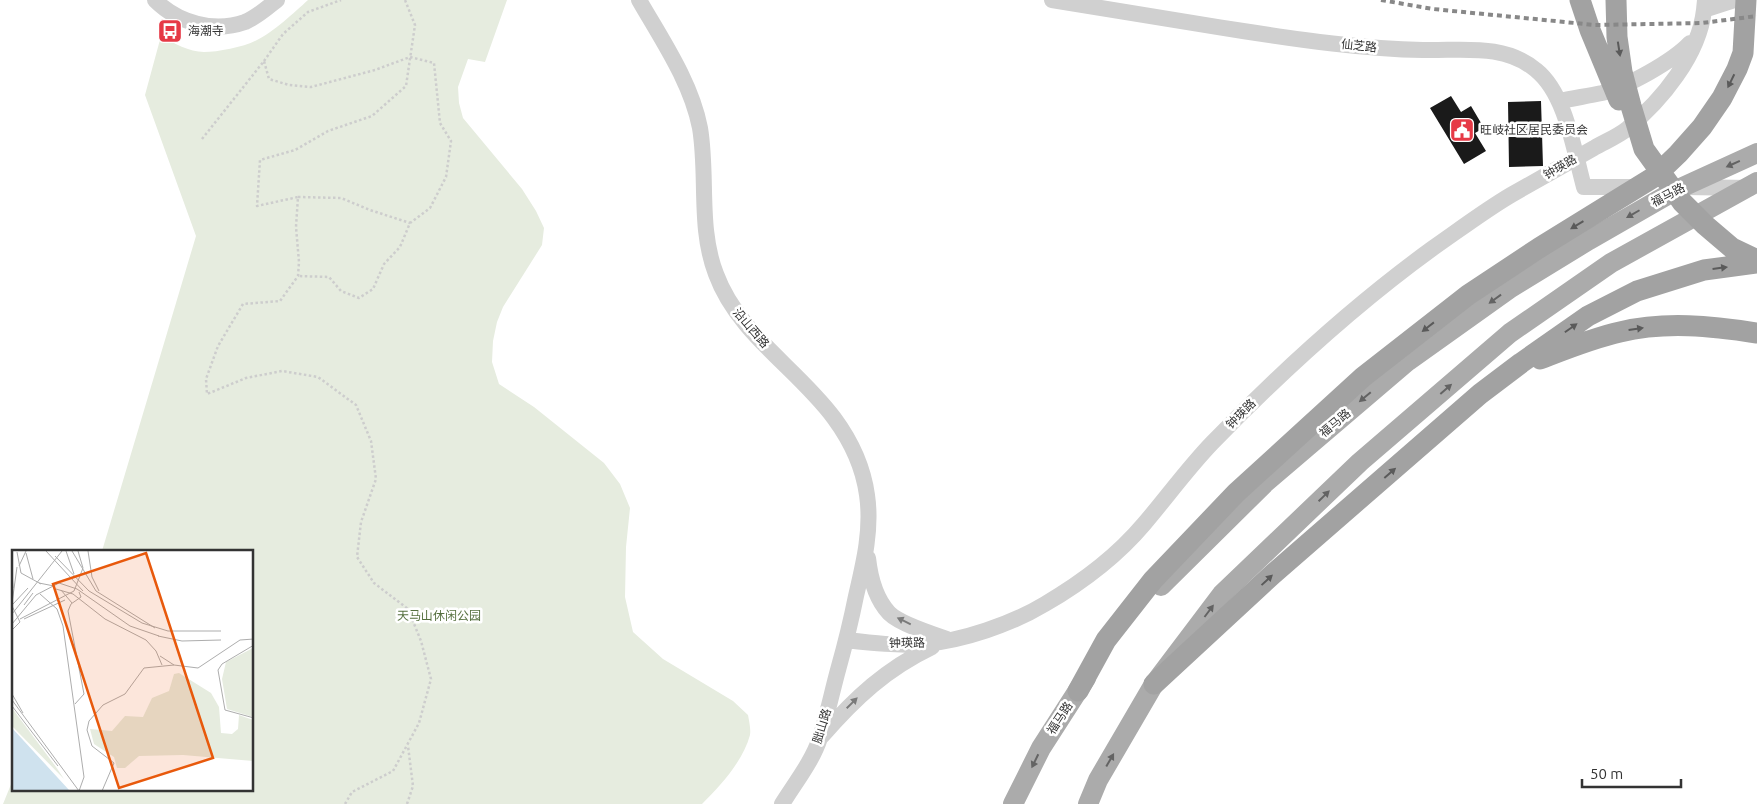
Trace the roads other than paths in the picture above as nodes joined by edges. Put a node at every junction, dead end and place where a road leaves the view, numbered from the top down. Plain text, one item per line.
1 (155, 0) edge
2 (277, 0) edge
3 (639, 0) edge
4 (1052, 0) edge
5 (1580, 0) edge
6 (1616, 0) edge
7 (1735, 0) edge
8 (1746, 0) edge
9 (1757, 0) edge
10 (1705, 5) edge
11 (1696, 37) junction
12 (1744, 54) junction
13 (1560, 101) junction
14 (1644, 149) junction
15 (1757, 154) edge
16 (1757, 182) edge
17 (1757, 188) edge
18 (1757, 261) edge
19 (1757, 333) edge
20 (1480, 394) junction
21 (867, 545) junction
22 (846, 640) junction
23 (949, 640) junction
24 (1154, 684) junction
25 (1078, 690) junction
26 (819, 740) junction
27 (782, 804) edge
28 (1014, 804) edge
29 (1088, 804) edge

1 - 2 street
3 - 21 street, 沿山西路
4 - 13 street, 仙芝路
5 - 14 highway
6 -> 14 highway
7 - 10 street
8 - 12 highway
9 - 12 highway
10 - 11 street, 钟瑛路
11 - 13 street
11 - 23 street, 钟瑛路
12 -> 25 highway
13 - 17 street, 仙芝路
14 - 18 highway
15 -> 25 main road, 福马路
24 -> 16 main road
20 -> 18 highway
20 -> 19 highway
24 -> 20 highway
21 - 22 street, 沿山西路
23 -> 21 street
22 - 23 street, 钟瑛路
22 - 26 street, 胐山路
26 -> 23 street
29 -> 24 main road
25 -> 28 main road, 福马路
26 - 27 street, 胐山路

